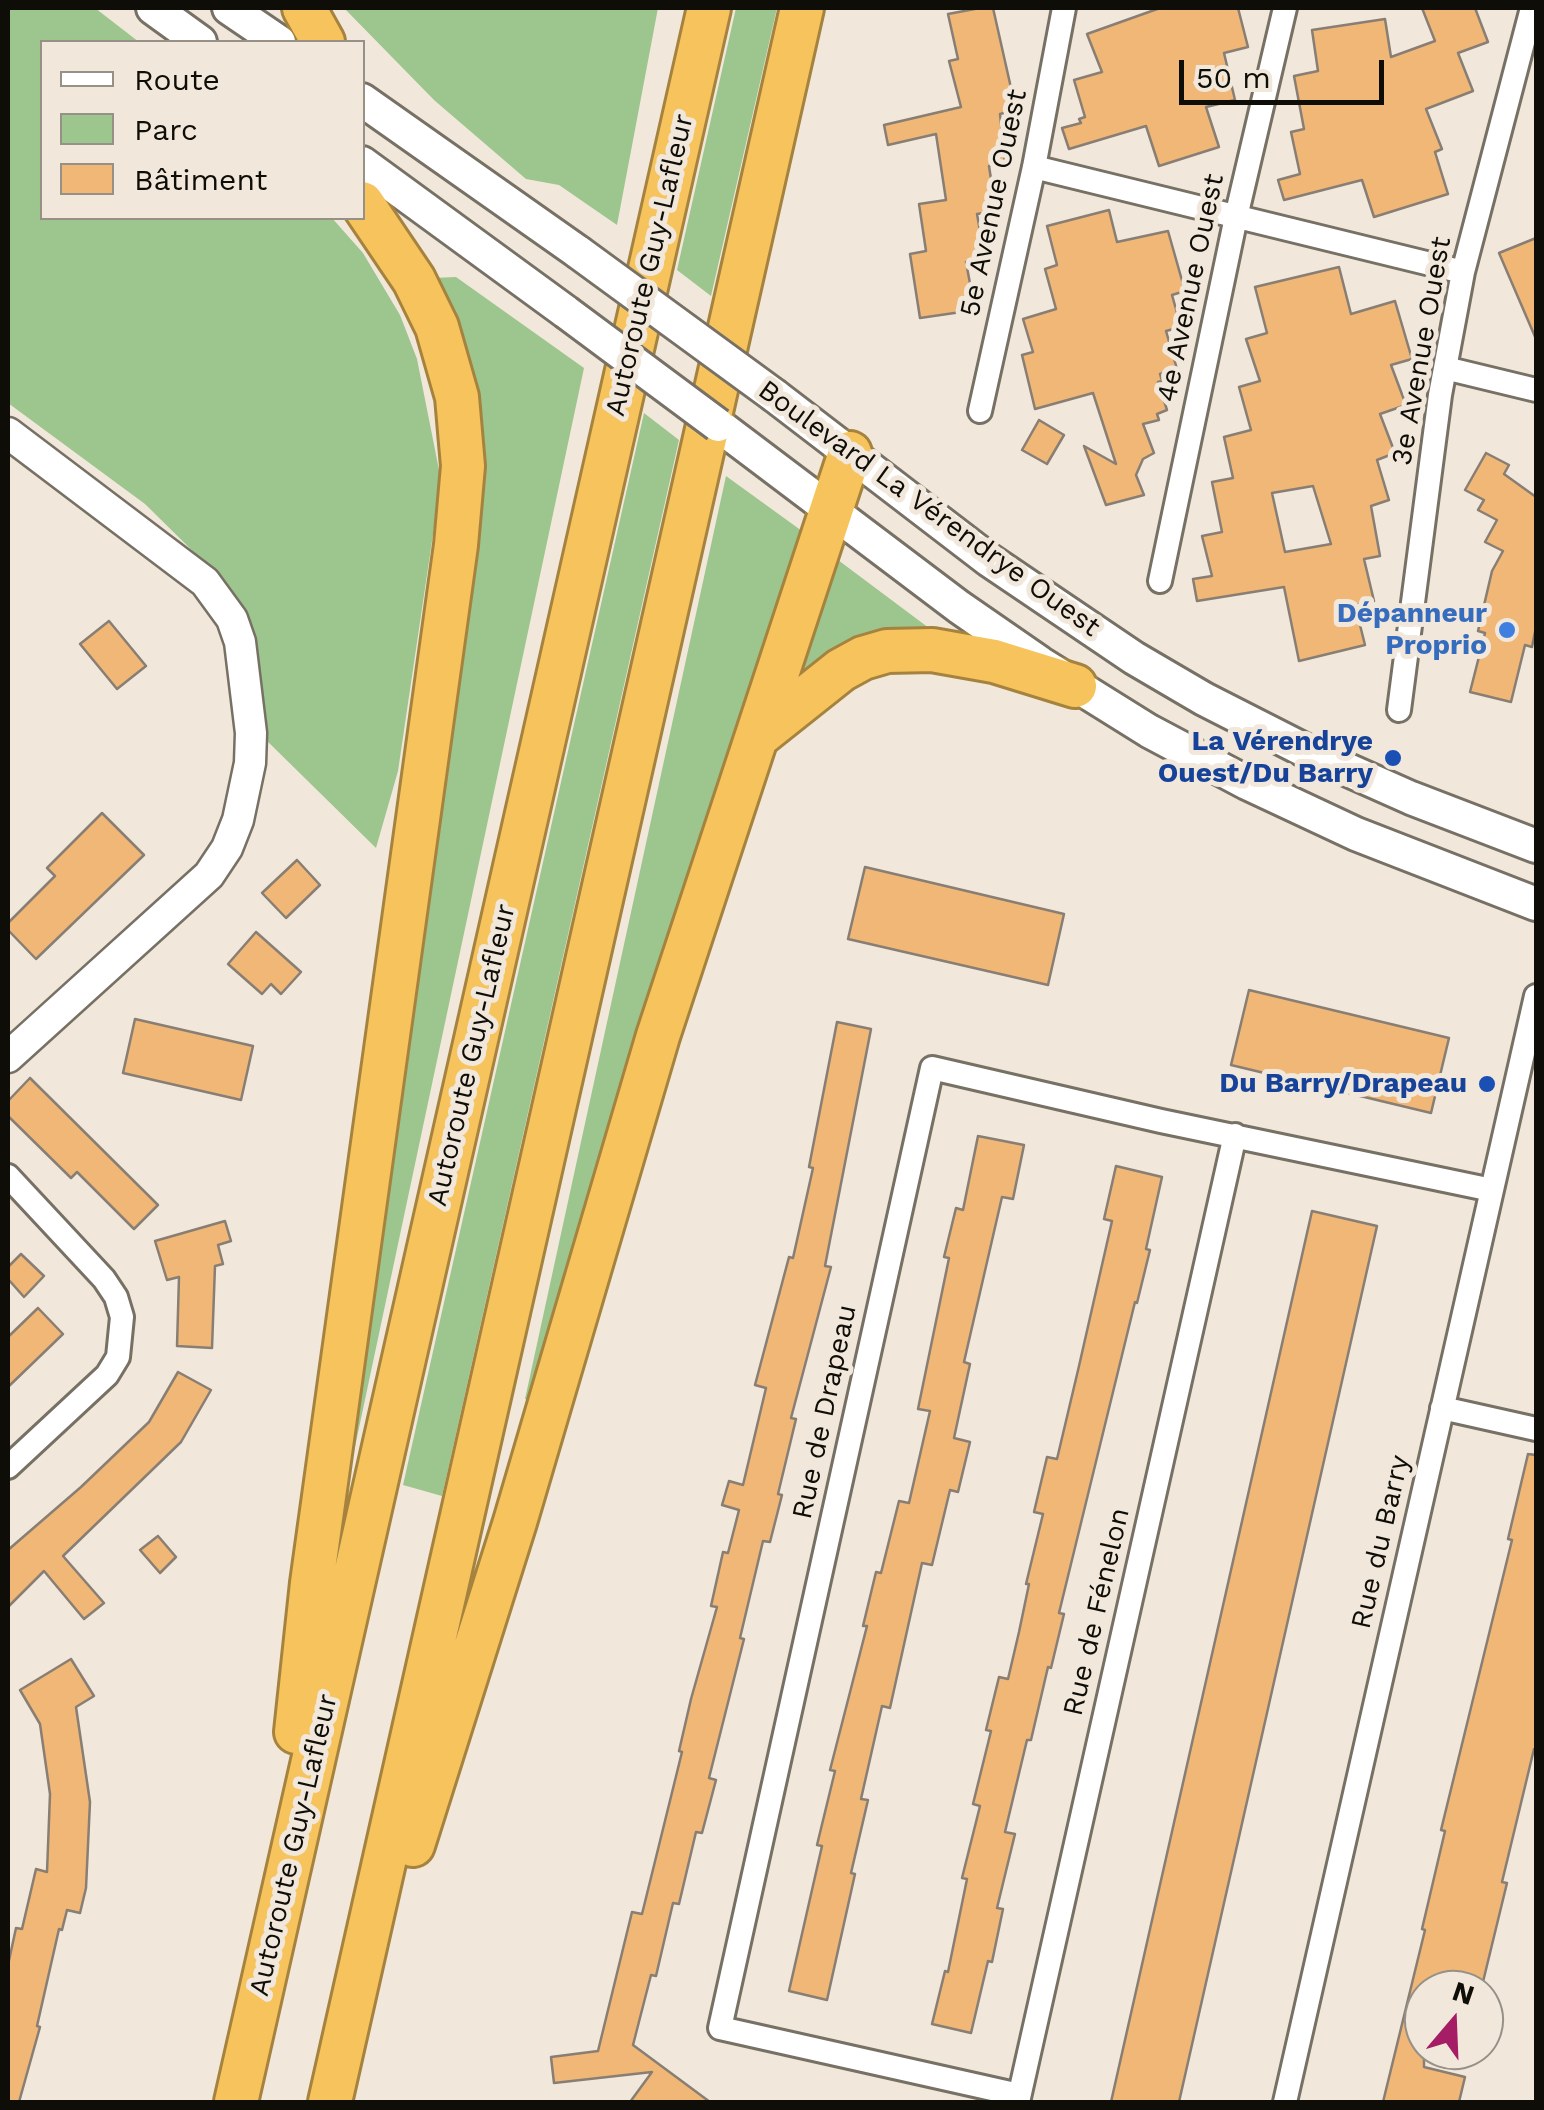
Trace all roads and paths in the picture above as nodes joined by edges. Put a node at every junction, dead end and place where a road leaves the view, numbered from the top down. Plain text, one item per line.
1 (154, 8) edge
2 (230, 8) edge
3 (304, 8) edge
4 (684, 8) edge
5 (709, 8) edge
6 (802, 8) edge
7 (1064, 8) edge
8 (1285, 8) edge
9 (1532, 8) edge
10 (197, 40) edge
11 (276, 40) edge
12 (321, 40) edge
13 (365, 102) edge
14 (365, 165) edge
15 (1034, 166) junction
16 (671, 171) junction
17 (365, 206) edge
18 (1236, 217) junction
19 (1462, 272) junction
20 (1445, 368) junction
21 (1536, 390) edge
22 (980, 411) dead end
23 (8, 432) edge
24 (850, 453) junction
25 (830, 510) junction
26 (1160, 581) dead end
27 (1075, 686) junction
28 (1398, 710) dead end
29 (758, 736) junction
30 (1536, 846) edge
31 (1536, 904) edge
32 (1536, 996) edge
33 (8, 1058) edge
34 (1235, 1136) junction
35 (8, 1176) edge
36 (1492, 1190) junction
37 (1442, 1408) junction
38 (1536, 1430) edge
39 (8, 1467) edge
40 (274, 1934) junction
41 (1018, 2099) edge
42 (236, 2102) edge
43 (331, 2102) edge
44 (1285, 2102) edge

1 - 10 main road
2 - 11 main road
3 - 12 highway
4 - 16 highway
5 - 16 highway, Autoroute Guy-Lafleur
6 - 43 highway
7 - 15 street, 5e Avenue Ouest
8 - 18 street, 4e Avenue Ouest
9 - 19 street, 3e Avenue Ouest
13 - 24 main road, Boulevard La Vérendrye Ouest, bridge
14 - 25 main road, Boulevard La Vérendrye Ouest, bridge
15 - 18 street
15 - 22 street, 5e Avenue Ouest
16 - 40 highway, Autoroute Guy-Lafleur
17 - 40 highway
18 - 19 street
18 - 26 street, 4e Avenue Ouest
19 - 20 street, 3e Avenue Ouest
20 - 21 street
20 - 28 street, 3e Avenue Ouest
23 - 33 street
24 - 25 highway
24 - 30 main road, Boulevard La Vérendrye Ouest
25 - 27 main road, Boulevard La Vérendrye Ouest
25 - 29 highway
27 - 29 highway
27 - 31 main road, Boulevard La Vérendrye Ouest
29 - 43 highway
32 - 36 street, Rue du Barry
34 - 36 street, Rue de Drapeau
34 - 41 street, Rue de Fénelon
34 - 41 street, Rue de Drapeau
35 - 39 street
36 - 37 street, Rue du Barry
37 - 38 street
37 - 44 street, Rue du Barry
40 - 42 highway, Autoroute Guy-Lafleur

